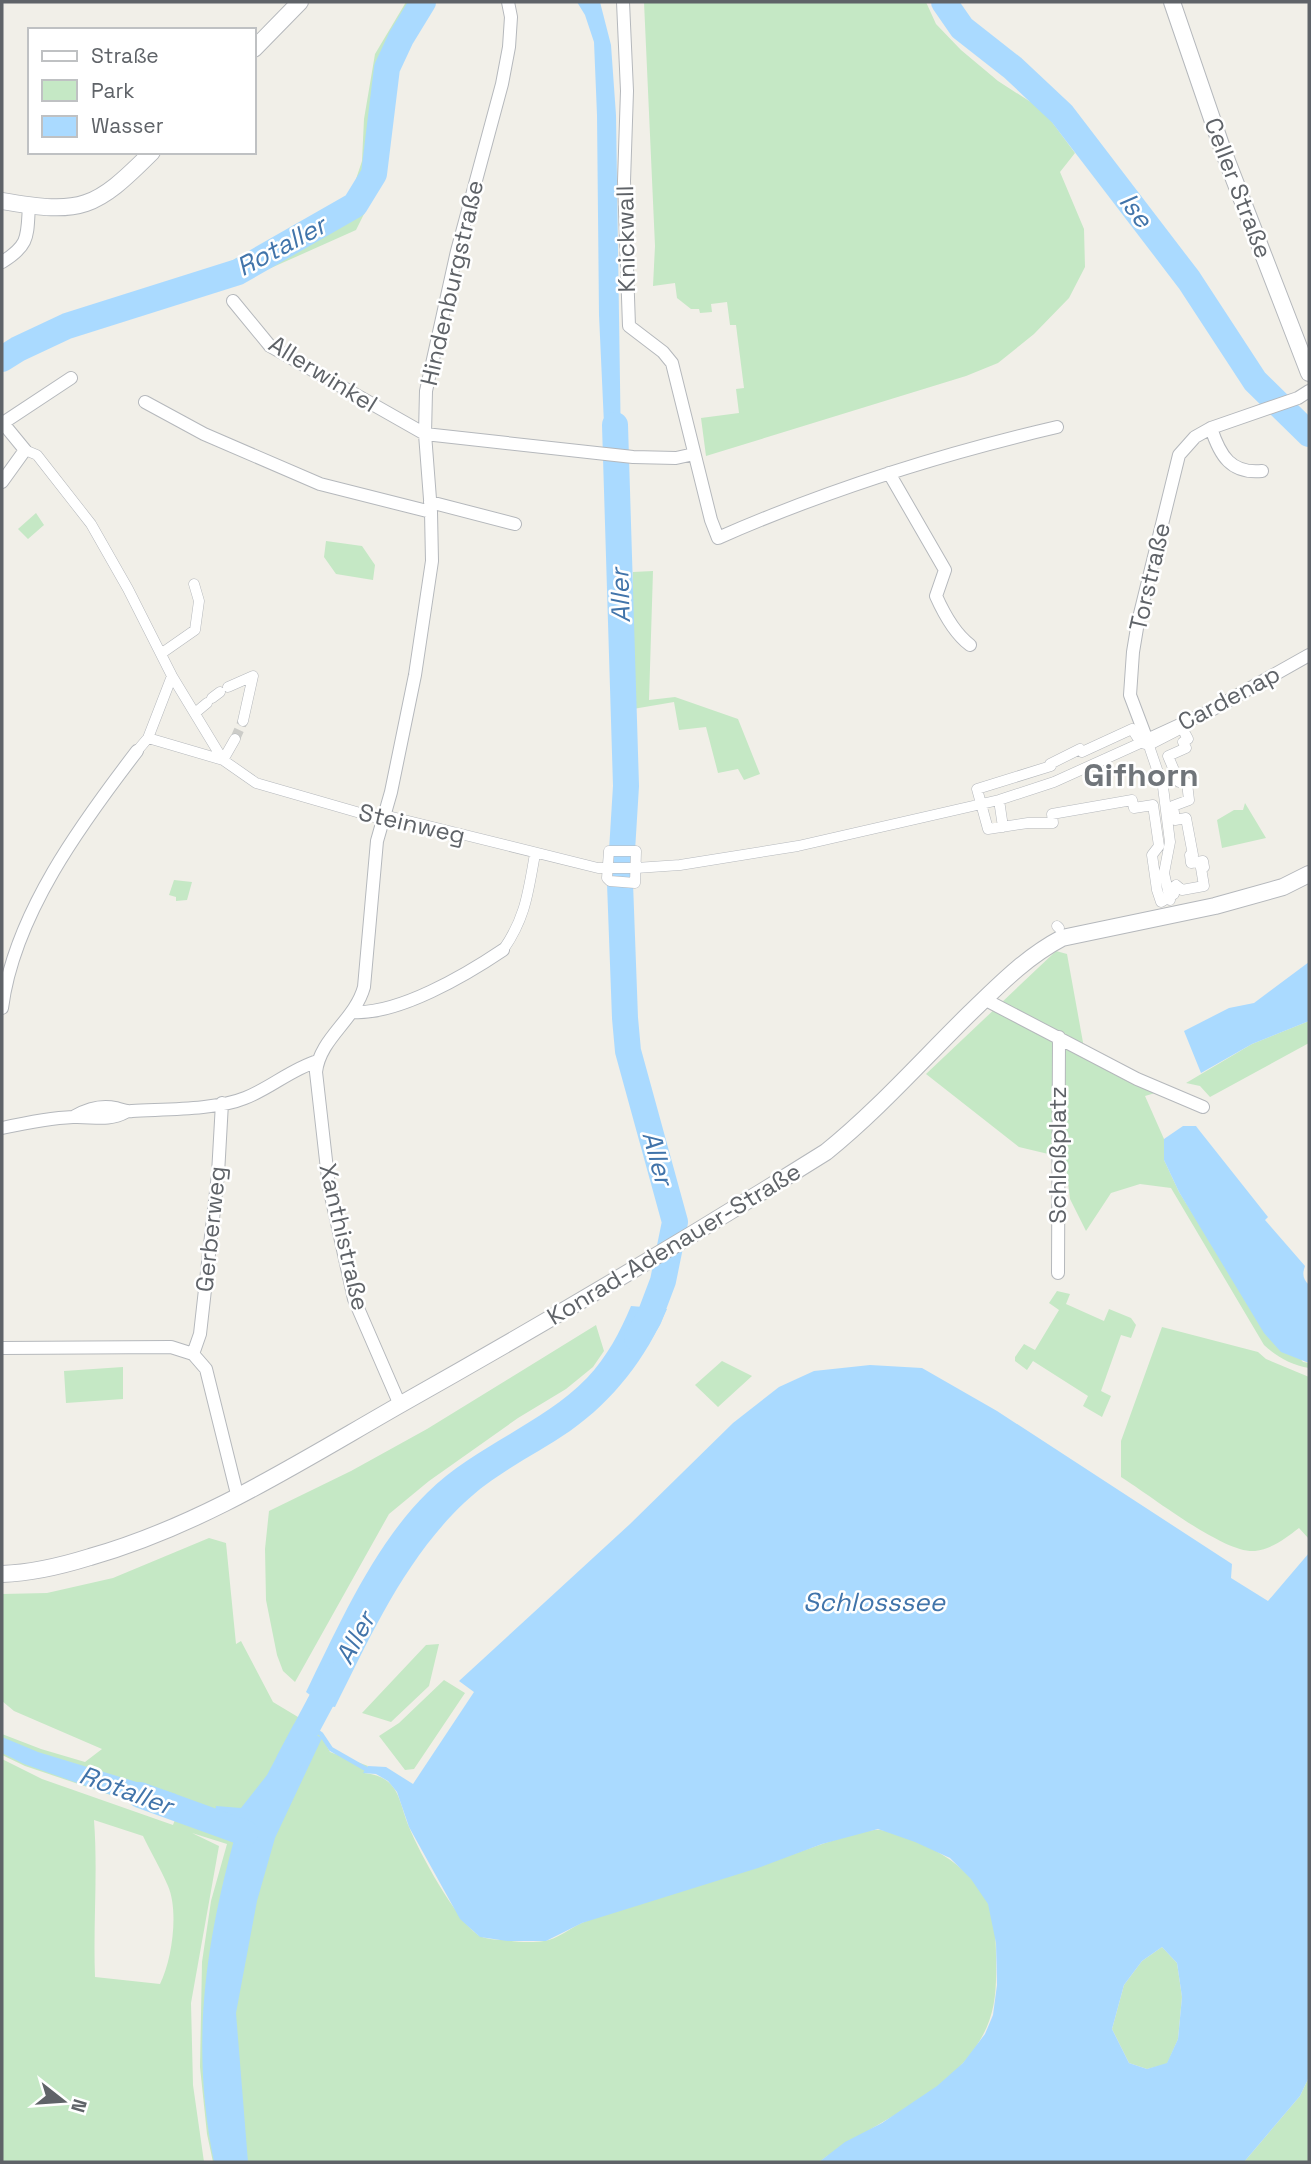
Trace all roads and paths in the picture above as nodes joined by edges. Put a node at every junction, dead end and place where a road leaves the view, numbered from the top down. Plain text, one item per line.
1 (300, 2) edge
2 (508, 2) edge
3 (623, 2) edge
4 (1172, 2) edge
5 (256, 47) edge
6 (150, 154) edge
7 (2, 201) edge
8 (29, 205) junction
9 (2, 262) edge
10 (233, 301) dead end
11 (1305, 352) edge
12 (1309, 373) edge
13 (71, 378) dead end
14 (1303, 394) edge
15 (145, 402) dead end
16 (2, 422) edge
17 (1056, 427) dead end
18 (1211, 428) junction
19 (425, 434) junction
20 (25, 450) junction
21 (694, 454) junction
22 (1262, 471) dead end
23 (889, 473) junction
24 (2, 482) edge
25 (431, 507) junction
26 (514, 524) dead end
27 (194, 584) dead end
28 (970, 645) dead end
29 (162, 653) junction
30 (1309, 654) edge
31 (172, 676) junction
32 (195, 713) junction
33 (243, 721) tunnel mouth
34 (148, 738) junction
35 (234, 739) tunnel mouth
36 (1146, 742) junction
37 (137, 751) joint
38 (223, 760) junction
39 (1048, 767) junction
40 (1054, 782) junction
41 (999, 800) junction
42 (981, 804) junction
43 (384, 815) junction
44 (1003, 827) junction
45 (535, 854) junction
46 (636, 868) junction
47 (608, 869) junction
48 (1309, 874) edge
49 (1170, 898) junction
50 (503, 950) joint
51 (984, 999) junction
52 (2, 1008) edge
53 (353, 1012) junction
54 (1059, 1037) junction
55 (318, 1061) junction
56 (222, 1103) junction
57 (1203, 1107) dead end
58 (2, 1128) edge
59 (1058, 1273) dead end
60 (2, 1348) edge
61 (193, 1354) junction
62 (400, 1405) junction
63 (238, 1498) junction
64 (2, 1574) edge

1 - 5 street
2 - 19 street, Hindenburgstraße
3 - 21 street, Knickwall
4 - 11 street, Celler Straße
6 - 8 street
7 - 8 street
8 - 9 street
10 - 19 street, Allerwinkel
11 - 12 street, Celler Straße
13 - 16 street
14 - 18 street, Torstraße
15 - 25 street
16 - 20 street, Steinweg
17 - 23 street, Knickwall
18 - 22 street
18 - 36 street, Torstraße
19 - 21 street
19 - 25 street, Hindenburgstraße
20 - 24 street
20 - 29 street, Steinweg
21 - 23 street, Knickwall
23 - 28 street
25 - 26 street
25 - 43 street, Hindenburgstraße
27 - 29 street
29 - 31 street, Steinweg
30 - 36 street, Cardenap
31 - 32 street, Steinweg
31 - 34 street
32 - 33 street
32 - 38 street, Steinweg
34 - 37 street
34 - 38 street, Steinweg
35 - 38 street
36 - 39 street
36 - 40 street, Steinweg
36 - 49 street
36 - 49 street, Steinweg
37 - 52 street
38 - 43 street, Steinweg
39 - 40 street
39 - 42 street
40 - 41 street, Steinweg
41 - 42 street, Steinweg
41 - 44 street
42 - 44 street
42 - 46 street, Steinweg
43 - 45 street, Steinweg
43 - 53 street, Hindenburgstraße
44 - 49 street
45 - 47 street, Steinweg
45 - 50 street
46 - 47 street, Steinweg
46 - 47 street
48 - 51 street, Konrad-Adenauer-Straße
50 - 53 street
51 - 54 street
51 - 62 street, Konrad-Adenauer-Straße
53 - 55 street, Hindenburgstraße
54 - 57 street
54 - 59 street, Schloßplatz
55 - 56 street
55 - 62 street, Xanthistraße
56 - 58 street
56 - 61 street, Gerberweg
60 - 61 street
61 - 63 street
62 - 63 street, Konrad-Adenauer-Straße
63 - 64 street, Konrad-Adenauer-Straße

